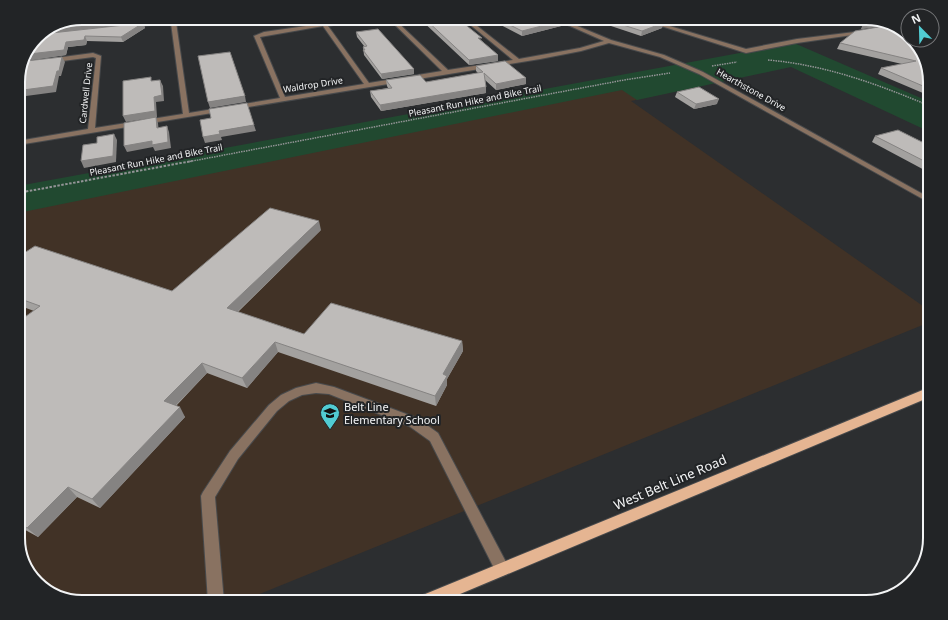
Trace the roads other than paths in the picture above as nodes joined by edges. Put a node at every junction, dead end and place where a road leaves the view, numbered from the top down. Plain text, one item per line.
1 (142, 25) edge
2 (174, 25) edge
3 (318, 25) edge
4 (326, 25) edge
5 (397, 25) edge
6 (473, 25) edge
7 (571, 25) edge
8 (661, 25) edge
9 (127, 27) edge
10 (869, 32) edge
11 (609, 41) junction
12 (517, 60) junction
13 (28, 63) edge
14 (446, 72) junction
15 (367, 85) junction
16 (283, 99) junction
17 (186, 115) junction
18 (91, 131) junction
19 (25, 142) edge
20 (923, 197) edge
21 (923, 395) edge
22 (502, 569) junction
23 (215, 595) edge
24 (440, 595) edge

1 - 9 street
2 - 17 street
3 - 16 street
4 - 15 street
5 - 14 street
6 - 12 street
7 - 11 street, Hearthstone Drive
8 - 10 street
11 - 12 street, Waldrop Drive
11 - 20 street, Hearthstone Drive
12 - 14 street, Waldrop Drive
13 - 18 street, Cardwell Drive
14 - 15 street, Waldrop Drive
15 - 16 street, Waldrop Drive
16 - 17 street, Waldrop Drive
17 - 18 street, Waldrop Drive
18 - 19 street, Waldrop Drive
21 - 22 main road, West Belt Line Road
22 - 23 street
22 - 24 main road, West Belt Line Road

